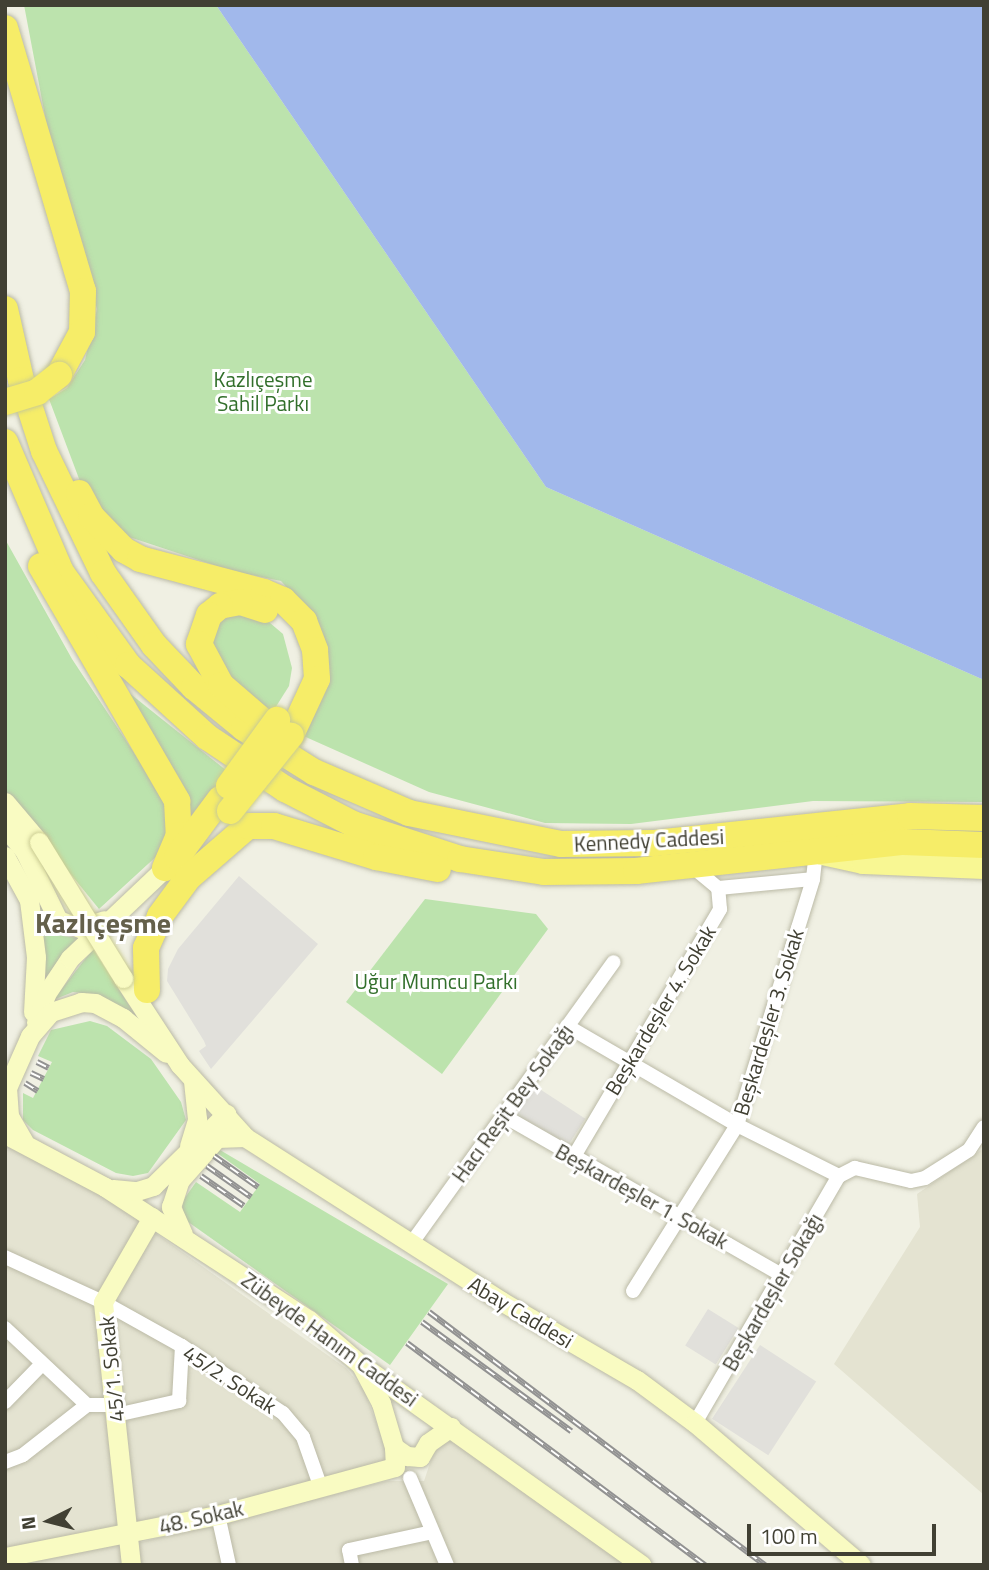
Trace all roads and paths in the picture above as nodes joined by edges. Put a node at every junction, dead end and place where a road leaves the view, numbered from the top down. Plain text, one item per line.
1 (5, 28) edge
2 (5, 309) edge
3 (5, 402) edge
4 (32, 418) junction
5 (5, 442) edge
6 (15, 467) junction
7 (284, 728) junction
8 (314, 772) junction
9 (5, 802) edge
10 (225, 805) junction
11 (984, 818) edge
12 (5, 827) edge
13 (984, 845) edge
14 (816, 851) junction
15 (5, 856) edge
16 (692, 866) junction
17 (166, 867) junction
18 (984, 867) edge
19 (561, 872) junction
20 (813, 879) junction
21 (718, 888) junction
22 (112, 917) junction
23 (614, 962) dead end
24 (147, 990) junction
25 (567, 1026) junction
26 (30, 1037) junction
27 (628, 1064) junction
28 (180, 1065) junction
29 (193, 1081) junction
30 (226, 1114) junction
31 (504, 1116) junction
32 (737, 1125) junction
33 (984, 1127) edge
34 (5, 1134) edge
35 (245, 1137) junction
36 (24, 1142) junction
37 (188, 1147) junction
38 (573, 1158) junction
39 (839, 1176) junction
40 (105, 1187) junction
41 (152, 1217) junction
42 (679, 1217) junction
43 (188, 1240) junction
44 (411, 1244) junction
45 (5, 1257) edge
46 (782, 1275) junction
47 (633, 1292) dead end
48 (103, 1302) junction
49 (5, 1328) edge
50 (182, 1346) junction
51 (42, 1364) junction
52 (360, 1364) junction
53 (5, 1402) edge
54 (87, 1405) junction
55 (115, 1410) junction
56 (695, 1423) junction
57 (451, 1427) junction
58 (394, 1447) junction
59 (420, 1457) junction
60 (5, 1462) edge
61 (402, 1473) junction
62 (321, 1488) junction
63 (218, 1515) junction
64 (432, 1532) junction
65 (125, 1534) junction
66 (5, 1557) edge
67 (131, 1565) edge
68 (229, 1565) edge
69 (352, 1565) edge
70 (447, 1565) edge
71 (642, 1565) edge
72 (861, 1565) edge

1 - 3 highway, bridge
2 - 4 highway, Kennedy Caddesi
4 - 7 highway
4 - 8 highway, Kennedy Caddesi
5 - 6 highway, Kennedy Caddesi
6 - 17 highway
6 - 19 highway, Kennedy Caddesi
7 - 8 highway
7 - 10 highway, bridge
8 - 11 highway, Kennedy Caddesi
9 - 28 main road, Abay Caddesi, bridge
10 - 17 highway
10 - 24 highway
12 - 22 main road
13 - 14 highway, Kennedy Caddesi
14 - 16 highway, Kennedy Caddesi
14 - 18 main road
14 - 20 street, Beşkardeşler 3. Sokak
15 - 26 main road, Abay Caddesi
16 - 19 highway, Kennedy Caddesi
16 - 21 street
17 - 22 main road
19 - 24 highway
20 - 21 street
20 - 32 street, Beşkardeşler 3. Sokak
21 - 27 street, Beşkardeşler 4. Sokak
22 - 26 main road
23 - 25 street, Hacı Reşit Bey Sokağı
24 - 28 main road
25 - 27 street
25 - 31 street, Hacı Reşit Bey Sokağı
26 - 28 main road, Abay Caddesi
26 - 36 main road, Abay Caddesi
27 - 32 street
27 - 38 street, Beşkardeşler 4. Sokak
28 - 29 main road, Abay Caddesi
29 - 30 main road, Abay Caddesi
29 - 37 main road
30 - 35 main road, Abay Caddesi
30 - 37 main road
31 - 38 street, Beşkardeşler 1. Sokak
31 - 44 street, Hacı Reşit Bey Sokağı
32 - 39 street
32 - 42 street, Beşkardeşler 3. Sokak
33 - 39 street
34 - 36 main road, Zübeyde Hanım Caddesi
35 - 43 main road
35 - 44 main road, Abay Caddesi
36 - 40 main road, Zübeyde Hanım Caddesi
37 - 40 main road
38 - 42 street, Beşkardeşler 1. Sokak
39 - 46 street, Beşkardeşler Sokağı
40 - 41 main road, Zübeyde Hanım Caddesi
41 - 43 main road, Zübeyde Hanım Caddesi
41 - 48 main road, 45/1. Sokak
42 - 46 street, Beşkardeşler 1. Sokak
42 - 47 street, Beşkardeşler 3. Sokak
43 - 52 main road, Zübeyde Hanım Caddesi
44 - 56 main road, Abay Caddesi
45 - 48 street, 45/2. Sokak
46 - 56 street, Beşkardeşler Sokağı
48 - 50 street, 45/2. Sokak
48 - 55 main road, 45/1. Sokak
49 - 51 street
50 - 55 street
50 - 62 street, 45/2. Sokak
51 - 53 street
51 - 54 street
52 - 57 main road, Zübeyde Hanım Caddesi
52 - 58 main road
54 - 55 street
54 - 60 street
55 - 65 main road, 45/1. Sokak
56 - 72 main road, Abay Caddesi
57 - 59 main road
57 - 71 main road, Zübeyde Hanım Caddesi
58 - 59 main road
58 - 61 main road
59 - 61 street
61 - 62 main road, 48. Sokak
61 - 64 street
62 - 63 main road, 48. Sokak
63 - 65 main road, 48. Sokak
63 - 68 street
64 - 69 street
64 - 70 street
65 - 66 main road, 48. Sokak
65 - 67 main road, 45/1. Sokak

